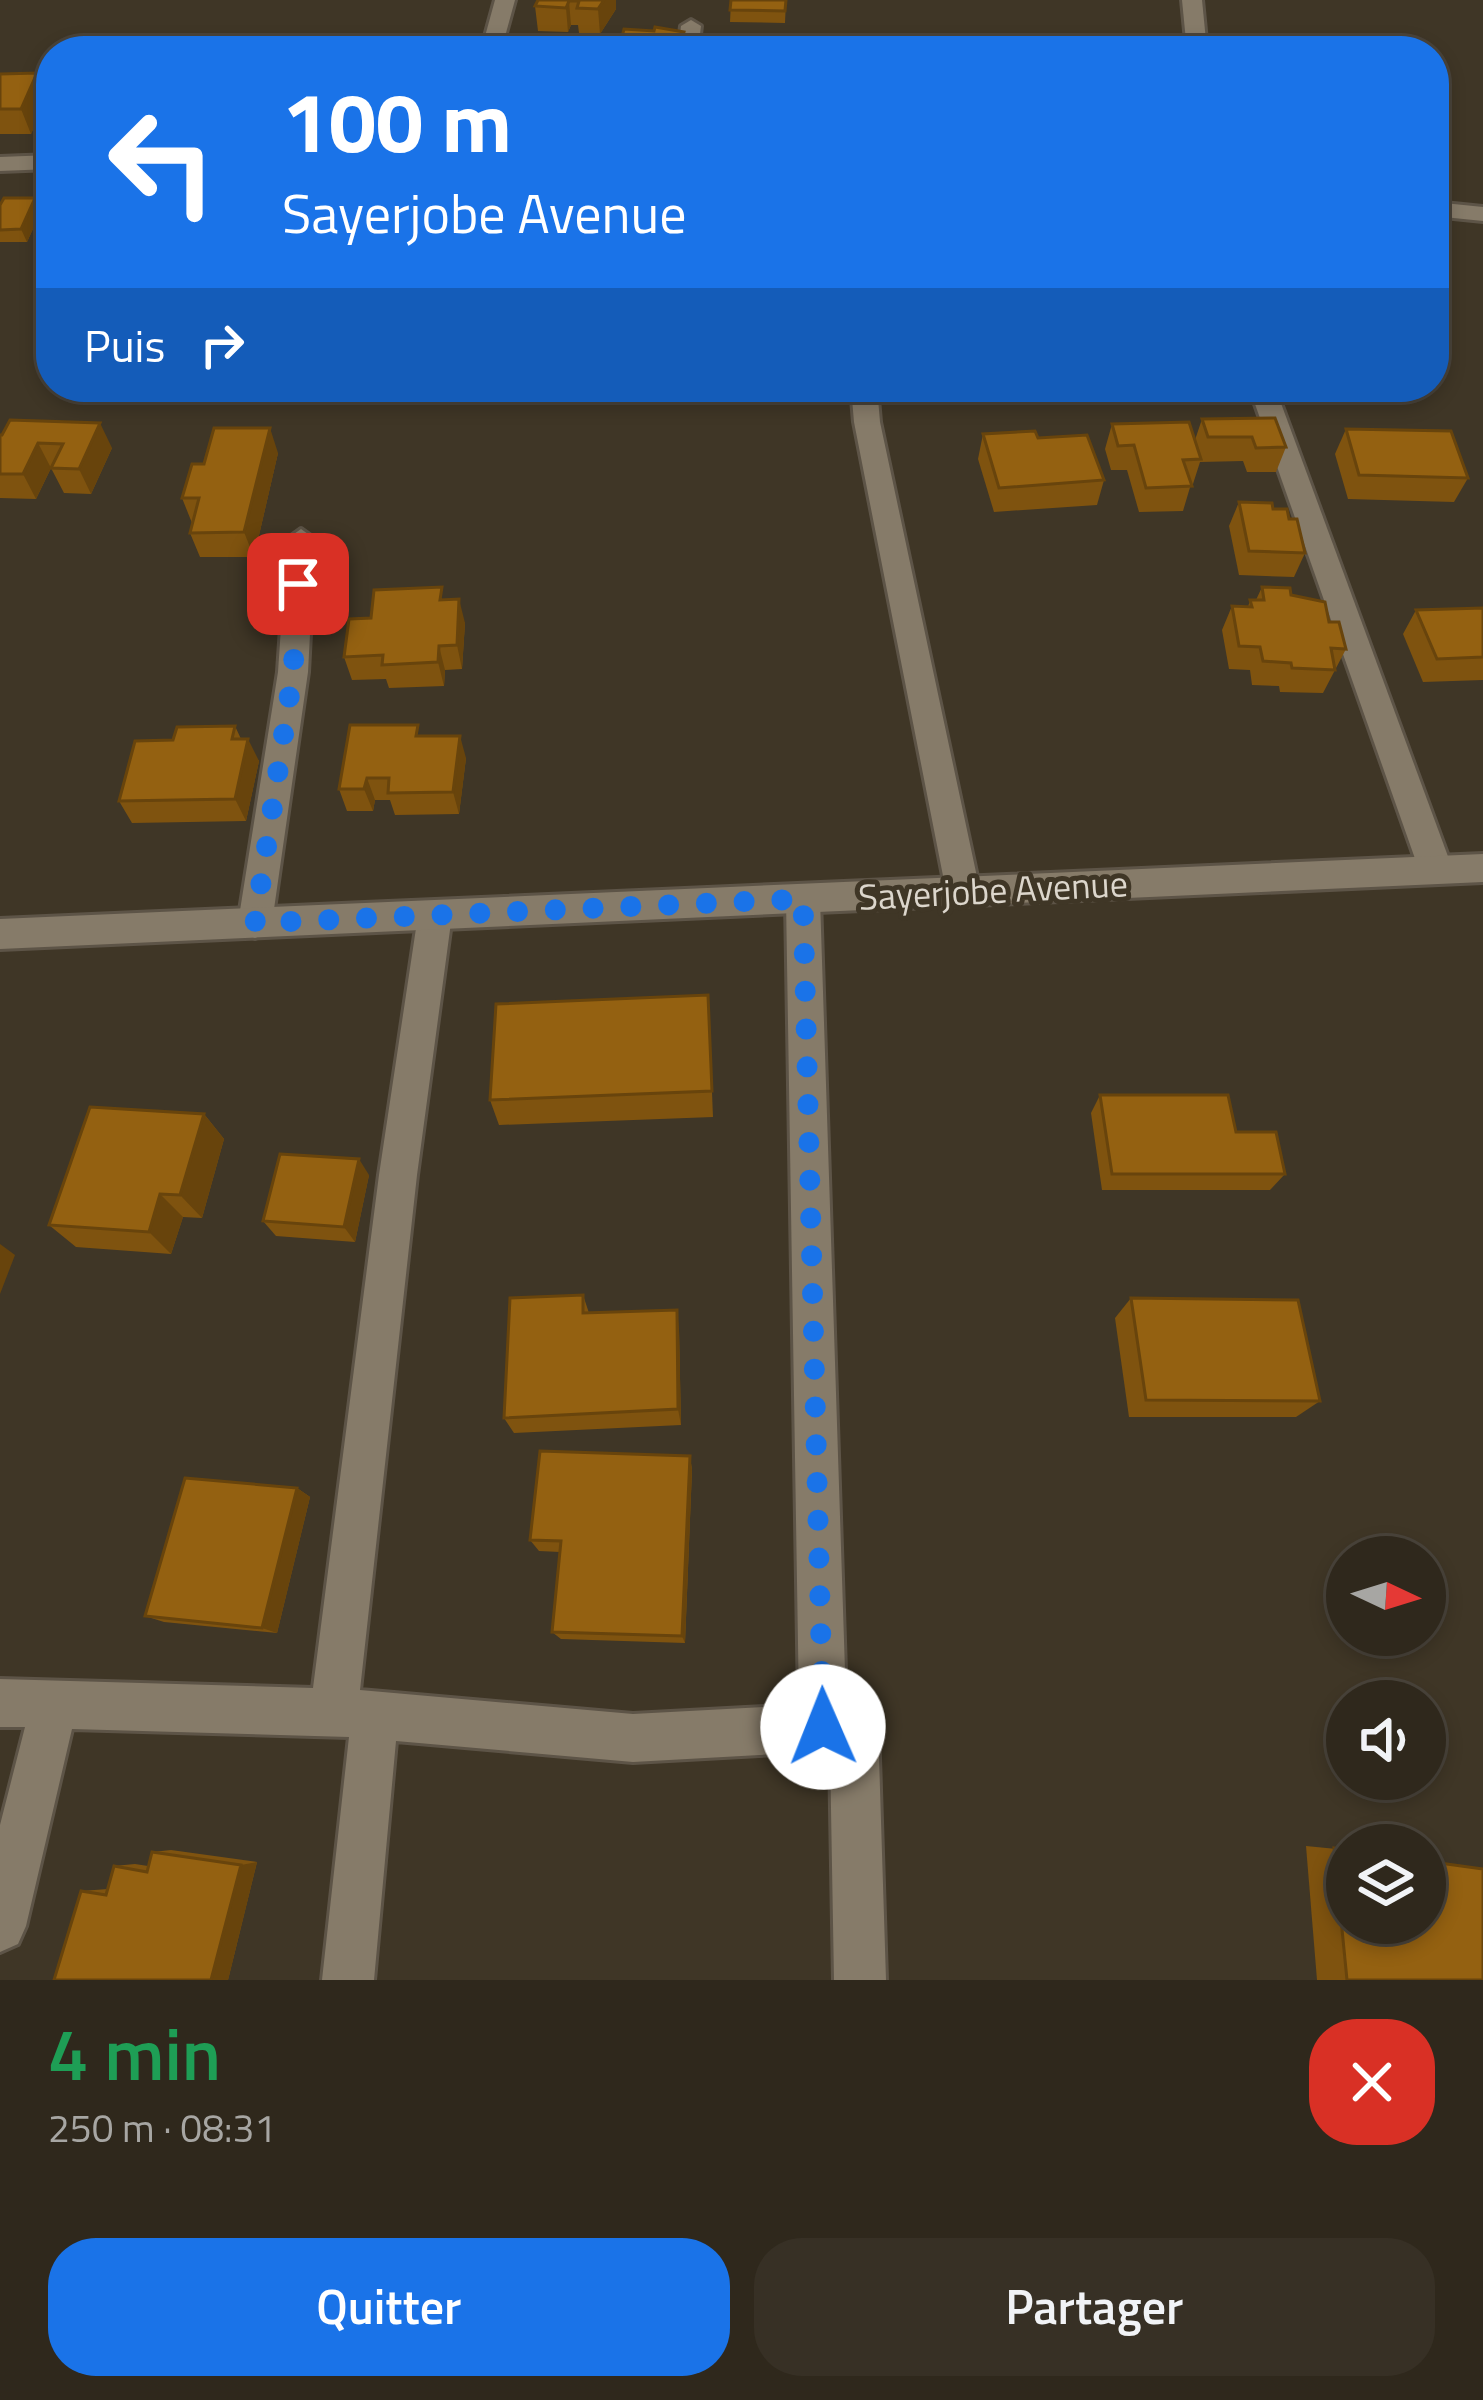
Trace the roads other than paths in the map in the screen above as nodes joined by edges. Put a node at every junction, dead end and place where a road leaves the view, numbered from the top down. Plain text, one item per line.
1 (505, 0) edge
2 (1192, 0) edge
3 (691, 26) dead end
4 (495, 36) edge
5 (690, 36) edge
6 (1196, 36) edge
7 (36, 163) edge
8 (0, 164) edge
9 (1449, 211) edge
10 (1483, 214) edge
11 (865, 402) edge
12 (1267, 402) edge
13 (301, 539) dead end
14 (1483, 868) edge
15 (1436, 870) junction
16 (963, 891) junction
17 (803, 899) junction
18 (435, 915) junction
19 (255, 923) junction
20 (0, 934) edge
21 (0, 1703) edge
22 (54, 1706) junction
23 (355, 1713) junction
24 (823, 1727) junction
25 (0, 1926) edge
26 (348, 1980) edge
27 (860, 1980) edge

1 - 4 street
2 - 6 street
3 - 5 street
7 - 8 street
9 - 10 street
11 - 16 street
12 - 15 street
13 - 19 street
14 - 15 street, Sayerjobe Avenue
15 - 16 street, Sayerjobe Avenue
16 - 17 street, Sayerjobe Avenue
17 - 18 street, Sayerjobe Avenue
17 - 24 street
18 - 19 street, Sayerjobe Avenue
18 - 23 street
19 - 20 street, Sayerjobe Avenue
21 - 22 street
22 - 23 street
22 - 25 street
23 - 24 street
23 - 26 street
24 - 27 street

